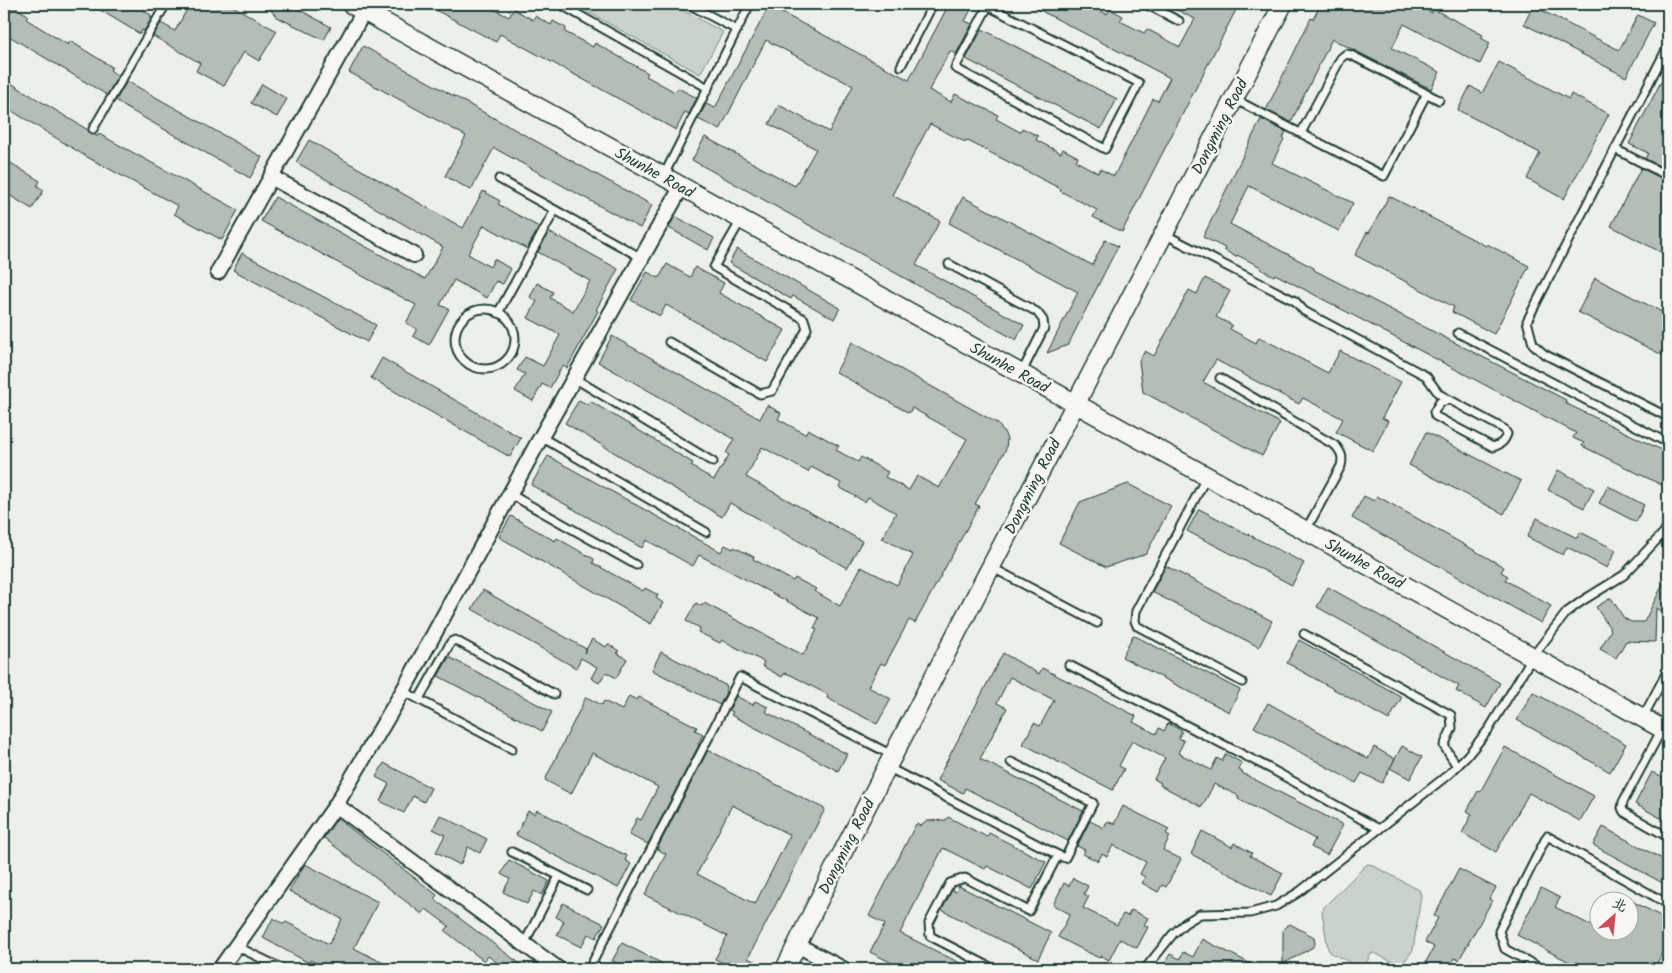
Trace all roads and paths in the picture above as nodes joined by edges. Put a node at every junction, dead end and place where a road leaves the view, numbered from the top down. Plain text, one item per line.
1 (166, 4) edge
2 (563, 4) edge
3 (688, 4) edge
4 (750, 4) edge
5 (933, 4) edge
6 (1146, 4) edge
7 (1283, 4) edge
8 (989, 5) edge
9 (357, 7) edge
10 (1179, 21) dead end
11 (737, 30) junction
12 (1668, 46) edge
13 (901, 66) dead end
14 (708, 88) junction
15 (1427, 94) junction
16 (1233, 99) junction
17 (1439, 100) dead end
18 (93, 130) dead end
19 (1301, 133) junction
20 (1615, 149) junction
21 (663, 176) junction
22 (1668, 176) edge
23 (271, 177) junction
24 (498, 179) dead end
25 (682, 186) junction
26 (555, 210) junction
27 (741, 219) junction
28 (1163, 233) junction
29 (414, 255) dead end
30 (642, 258) junction
31 (949, 264) dead end
32 (218, 272) dead end
33 (498, 313) junction
34 (1458, 333) dead end
35 (669, 342) dead end
36 (1021, 374) junction
37 (574, 378) junction
38 (1220, 378) dead end
39 (1449, 400) junction
40 (1075, 403) junction
41 (1668, 416) edge
42 (541, 437) junction
43 (1668, 443) edge
44 (713, 462) dead end
45 (1207, 476) junction
46 (510, 494) junction
47 (1668, 528) edge
48 (1306, 531) junction
49 (706, 532) dead end
50 (636, 565) dead end
51 (990, 566) junction
52 (1097, 623) dead end
53 (1304, 634) dead end
54 (1533, 656) junction
55 (1069, 664) dead end
56 (1668, 670) edge
57 (1242, 682) dead end
58 (404, 691) junction
59 (554, 694) dead end
60 (419, 700) junction
61 (1643, 717) junction
62 (1665, 731) edge
63 (512, 749) dead end
64 (890, 761) junction
65 (1011, 762) dead end
66 (1457, 766) junction
67 (336, 805) junction
68 (1379, 830) junction
69 (1668, 837) edge
70 (512, 852) dead end
71 (1058, 854) junction
72 (560, 876) junction
73 (587, 890) dead end
74 (1668, 904) edge
75 (524, 944) junction
76 (797, 945) junction
77 (236, 946) junction
78 (1668, 965) edge
79 (220, 969) edge
80 (283, 969) edge
81 (558, 969) edge
82 (589, 969) edge
83 (785, 969) edge
84 (843, 969) edge
85 (994, 969) edge
86 (1145, 969) edge
87 (1542, 969) edge
88 (1666, 969) edge

1 - 18 lane
2 - 14 lane
3 - 11 lane
4 - 11 lane
5 - 13 lane
6 - 10 lane
7 - 16 street, Dongming Road
8 - 8 lane
9 - 21 street, Shunhe Road
9 - 23 street
11 - 14 lane
12 - 20 lane
14 - 21 lane
15 - 17 lane
15 - 19 lane
15 - 19 lane
16 - 19 lane
16 - 28 street, Dongming Road
20 - 22 lane
20 - 41 lane
21 - 25 street, Shunhe Road
23 - 29 street
23 - 32 street
24 - 26 lane
25 - 27 street, Shunhe Road
25 - 30 street
26 - 30 lane
26 - 33 lane
27 - 35 lane
27 - 36 street, Shunhe Road
28 - 39 lane
28 - 40 street, Dongming Road
30 - 37 street
31 - 36 lane
33 - 33 lane
34 - 43 lane
36 - 40 street, Shunhe Road
37 - 42 street
37 - 44 lane
38 - 48 lane
39 - 39 lane
40 - 45 street, Shunhe Road
40 - 51 street, Dongming Road
42 - 46 street
42 - 49 lane
45 - 48 street, Shunhe Road
45 - 57 lane
46 - 50 lane
46 - 58 street
47 - 54 lane
48 - 54 street, Shunhe Road
51 - 52 lane
51 - 64 street, Dongming Road
53 - 66 lane
54 - 61 street, Shunhe Road
54 - 66 lane
55 - 68 lane
56 - 61 lane
58 - 60 lane
58 - 67 street
59 - 60 lane
60 - 63 lane
61 - 62 street, Shunhe Road
62 - 69 lane
64 - 71 lane
64 - 76 street, Dongming Road
64 - 82 lane
65 - 71 lane
66 - 68 lane
67 - 75 street
67 - 77 street
68 - 86 lane
70 - 72 lane
71 - 85 lane
72 - 73 lane
72 - 75 lane
74 - 87 lane
75 - 81 street
76 - 83 street, Dongming Road
76 - 84 street
77 - 79 street
77 - 80 lane
78 - 88 lane

